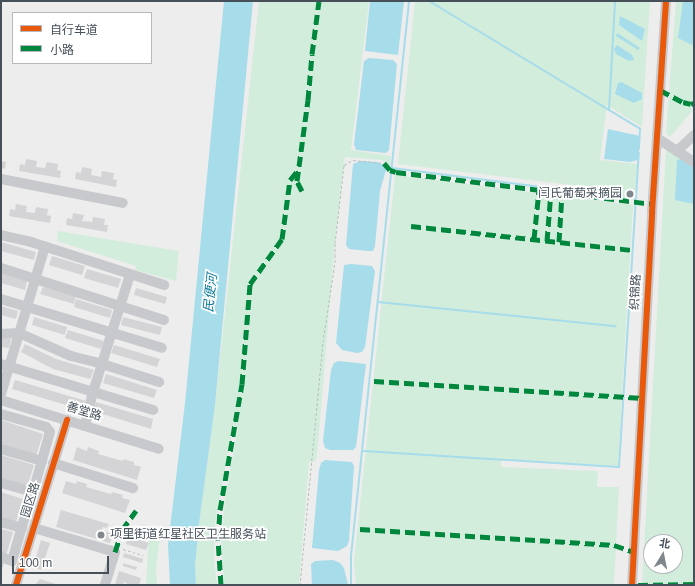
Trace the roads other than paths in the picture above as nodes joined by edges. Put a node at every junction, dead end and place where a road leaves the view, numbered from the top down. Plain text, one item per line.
1 (666, 1) edge
2 (694, 135) edge
3 (657, 138) junction
4 (677, 151) junction
5 (694, 162) edge
6 (1, 179) edge
7 (123, 203) dead end
8 (1, 234) edge
9 (45, 246) junction
10 (1, 268) edge
11 (130, 275) junction
12 (36, 278) junction
13 (164, 286) dead end
14 (1, 299) edge
15 (27, 306) junction
16 (120, 307) junction
17 (164, 320) dead end
18 (19, 333) junction
19 (1, 334) edge
20 (111, 334) junction
21 (162, 348) dead end
22 (102, 364) junction
23 (5, 366) edge
24 (159, 382) dead end
25 (93, 392) junction
26 (1, 394) edge
27 (1, 400) edge
28 (153, 410) dead end
29 (1, 414) edge
30 (66, 420) junction
31 (85, 426) junction
32 (1, 448) edge
33 (158, 449) dead end
34 (42, 461) junction
35 (53, 463) junction
36 (1, 483) edge
37 (133, 488) dead end
38 (30, 499) dead end
39 (1, 522) edge
40 (22, 528) junction
41 (34, 528) junction
42 (1, 557) edge
43 (16, 585) edge
44 (105, 585) edge
45 (632, 585) edge

1 - 3 street, 织锦路
2 - 4 street
3 - 4 street
3 - 45 street, 织锦路
4 - 5 street
6 - 7 street
8 - 9 street
9 - 11 street
9 - 12 street
10 - 12 street
11 - 13 street
11 - 16 street
12 - 15 street
12 - 16 street
14 - 15 street
15 - 18 street
15 - 20 street
16 - 17 street
16 - 20 street
18 - 19 street
18 - 22 street
18 - 23 street
20 - 21 street
20 - 22 street
22 - 24 street
22 - 25 street
23 - 25 street
23 - 26 street
25 - 28 street
25 - 31 street
27 - 30 street, 善堂路
29 - 34 street
30 - 31 street, 善堂路
30 - 35 street, 园区路
31 - 33 street, 善堂路
32 - 34 street
34 - 36 street
35 - 37 street
35 - 41 street, 园区路
38 - 40 street
39 - 40 street
40 - 42 street
41 - 43 street, 园区路
41 - 44 street

